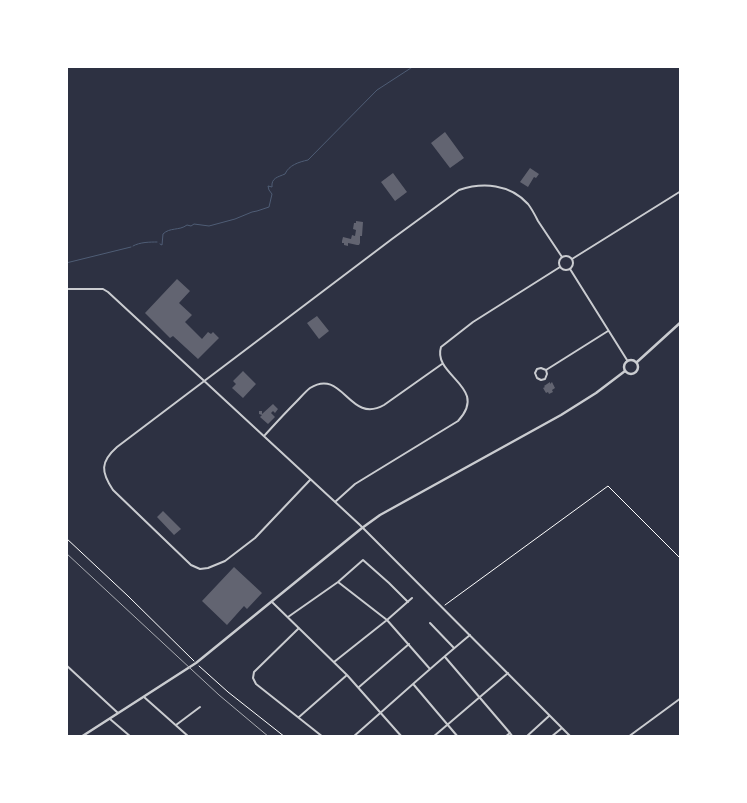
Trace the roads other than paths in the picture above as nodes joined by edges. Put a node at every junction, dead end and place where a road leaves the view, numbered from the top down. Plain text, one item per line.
1 (681, 191) edge
2 (562, 257) junction
3 (572, 259) junction
4 (560, 267) junction
5 (570, 269) junction
6 (66, 289) edge
7 (681, 322) edge
8 (608, 331) junction
9 (627, 360) junction
10 (637, 362) junction
11 (442, 364) junction
12 (546, 370) junction
13 (625, 371) junction
14 (204, 380) junction
15 (264, 436) junction
16 (310, 480) junction
17 (335, 502) junction
18 (362, 528) junction
19 (338, 582) junction
20 (412, 598) dead end
21 (272, 602) junction
22 (408, 602) junction
23 (288, 617) junction
24 (387, 620) junction
25 (430, 623) dead end
26 (299, 628) junction
27 (470, 635) junction
28 (409, 644) junction
29 (454, 648) junction
30 (445, 657) junction
31 (334, 662) junction
32 (66, 665) edge
33 (430, 669) junction
34 (508, 673) junction
35 (347, 675) junction
36 (414, 685) junction
37 (359, 687) junction
38 (144, 697) junction
39 (478, 697) junction
40 (681, 698) edge
41 (200, 707) dead end
42 (381, 713) junction
43 (118, 714) junction
44 (550, 716) junction
45 (299, 717) junction
46 (110, 718) junction
47 (447, 724) junction
48 (176, 725) junction
49 (562, 728) junction
50 (510, 733) junction
51 (80, 737) edge
52 (131, 737) edge
53 (189, 737) edge
54 (324, 737) edge
55 (353, 737) edge
56 (402, 737) edge
57 (433, 737) edge
58 (458, 737) edge
59 (506, 737) edge
60 (513, 737) edge
61 (526, 737) edge
62 (551, 737) edge
63 (570, 737) edge
64 (628, 737) edge

1 - 3 street
2 - 3 street
2 - 4 street
2 - 14 street
3 - 5 street
4 - 5 street
4 - 11 street
5 - 8 street
6 - 14 street
7 - 10 street
8 - 9 street
8 - 12 street
9 - 10 street
9 - 13 street
10 - 13 street
11 - 15 street
11 - 17 street
12 - 12 street
13 - 18 street
14 - 15 street
14 - 16 street
15 - 16 street
16 - 17 street
17 - 18 street
18 - 21 street
18 - 27 street
19 - 22 street
19 - 23 street
19 - 24 street
20 - 22 street
21 - 23 street
21 - 38 street
22 - 24 street
23 - 26 street
24 - 28 street
24 - 31 street
25 - 29 street
26 - 31 street
26 - 45 street
27 - 29 street
27 - 34 street
28 - 33 street
28 - 37 street
29 - 30 street
30 - 33 street
30 - 39 street
31 - 35 street
32 - 43 street
33 - 36 street
34 - 39 street
34 - 44 street
35 - 37 street
35 - 45 street
36 - 42 street
36 - 47 street
37 - 42 street
38 - 43 street
38 - 48 street
39 - 47 street
39 - 50 street
40 - 64 street
41 - 48 street
42 - 55 street
42 - 56 street
43 - 46 street
44 - 49 street
44 - 61 street
45 - 54 street
46 - 51 street
46 - 52 street
47 - 57 street
47 - 58 street
48 - 53 street
49 - 62 street
49 - 63 street
50 - 59 street
50 - 60 street

